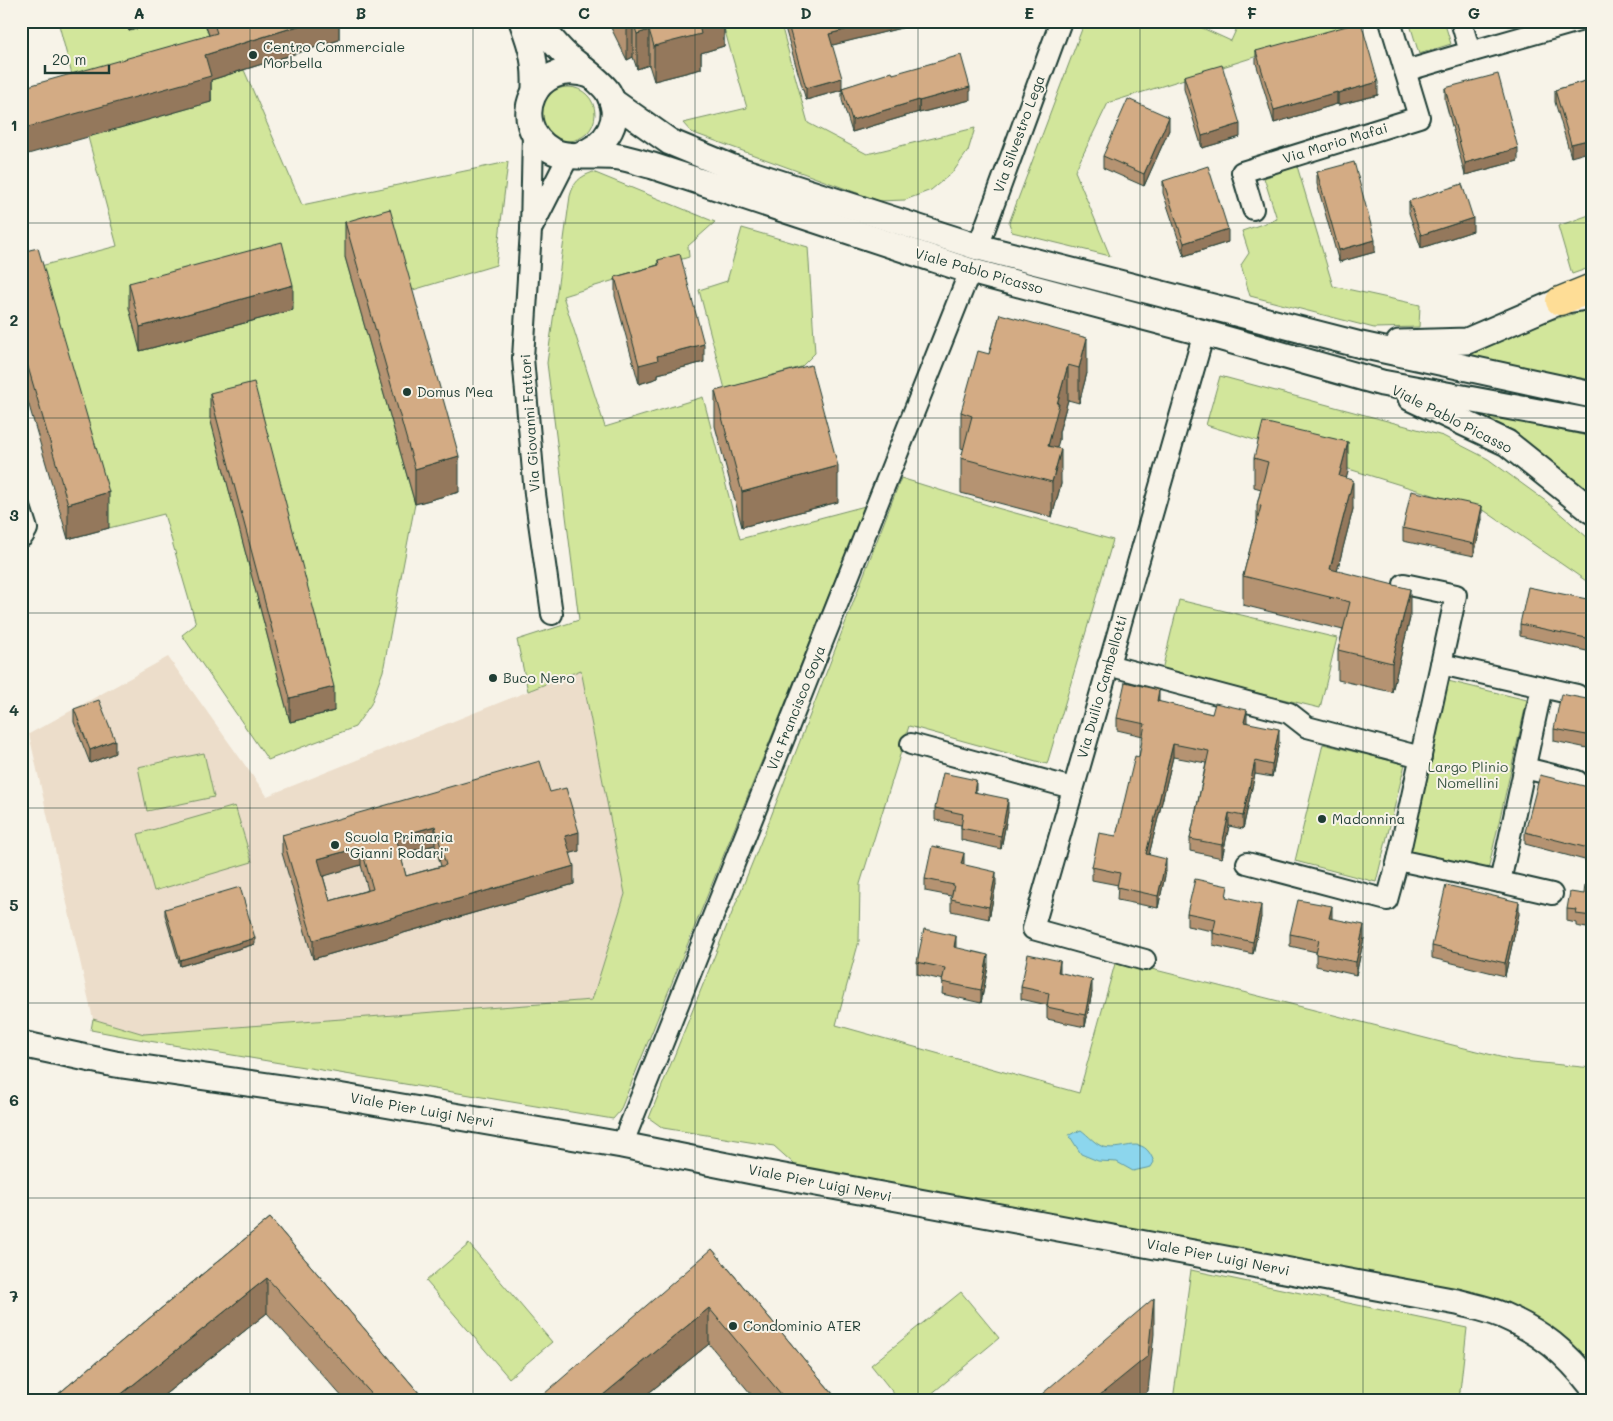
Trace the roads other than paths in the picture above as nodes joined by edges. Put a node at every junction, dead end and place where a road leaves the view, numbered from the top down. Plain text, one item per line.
1 (522, 21) edge
2 (537, 21) edge
3 (1061, 21) edge
4 (1390, 21) edge
5 (1461, 21) edge
6 (1579, 21) edge
7 (1470, 52) junction
8 (1405, 71) junction
9 (590, 75) junction
10 (535, 91) junction
11 (612, 101) junction
12 (534, 133) junction
13 (573, 155) junction
14 (1253, 208) dead end
15 (531, 230) junction
16 (978, 248) junction
17 (970, 271) junction
18 (1592, 288) edge
19 (1592, 297) edge
20 (1560, 301) junction
21 (1204, 333) junction
22 (1361, 345) junction
23 (1382, 384) junction
24 (1592, 394) edge
25 (1592, 422) edge
26 (21, 510) edge
27 (1592, 511) edge
28 (24, 533) edge
29 (1404, 584) dead end
30 (552, 614) dead end
31 (1441, 664) junction
32 (1108, 665) junction
33 (1542, 687) junction
34 (1578, 695) edge
35 (911, 744) dead end
36 (1422, 757) junction
37 (1525, 768) junction
38 (1577, 781) dead end
39 (1072, 788) junction
40 (1398, 860) junction
41 (1248, 863) dead end
42 (1500, 882) junction
43 (1552, 894) dead end
44 (1145, 960) dead end
45 (21, 1044) edge
46 (622, 1145) junction
47 (1592, 1386) edge

1 - 10 street
2 - 9 street, Viale Pablo Picasso
3 - 16 street, Via Silvestro Lega
4 - 8 street
5 - 7 street
6 - 7 street
7 - 8 street
8 - 14 street, Via Mario Mafai
9 - 10 street
9 - 11 street, Viale Pablo Picasso
10 - 12 street
11 - 13 street
11 - 16 street, Viale Pablo Picasso
12 - 13 street, Viale Pablo Picasso
12 - 15 street, Via Giovanni Fattori
13 - 15 street, Via Giovanni Fattori
13 - 17 street, Viale Pablo Picasso
15 - 30 street, Via Giovanni Fattori
16 - 22 street, Viale Pablo Picasso
17 - 21 street, Viale Pablo Picasso
17 - 46 street, Via Francisco Goya
18 - 20 main road
19 - 20 street, Viale Pablo Picasso
20 - 22 street, Viale Pablo Picasso
21 - 23 street, Viale Pablo Picasso
21 - 32 street, Via Duilio Cambellotti
22 - 24 street, Viale Pablo Picasso
23 - 25 street, Viale Pablo Picasso
23 - 27 street, Viale Pablo Picasso
26 - 28 street
29 - 31 street
31 - 33 street
31 - 36 street
32 - 36 street
32 - 39 street, Via Duilio Cambellotti
33 - 34 street
33 - 37 street
35 - 39 street
36 - 40 street
37 - 38 street
37 - 42 street
39 - 44 street, Via Duilio Cambellotti
40 - 41 street
40 - 42 street
42 - 43 street
45 - 46 street, Viale Pier Luigi Nervi
46 - 47 street, Viale Pier Luigi Nervi

